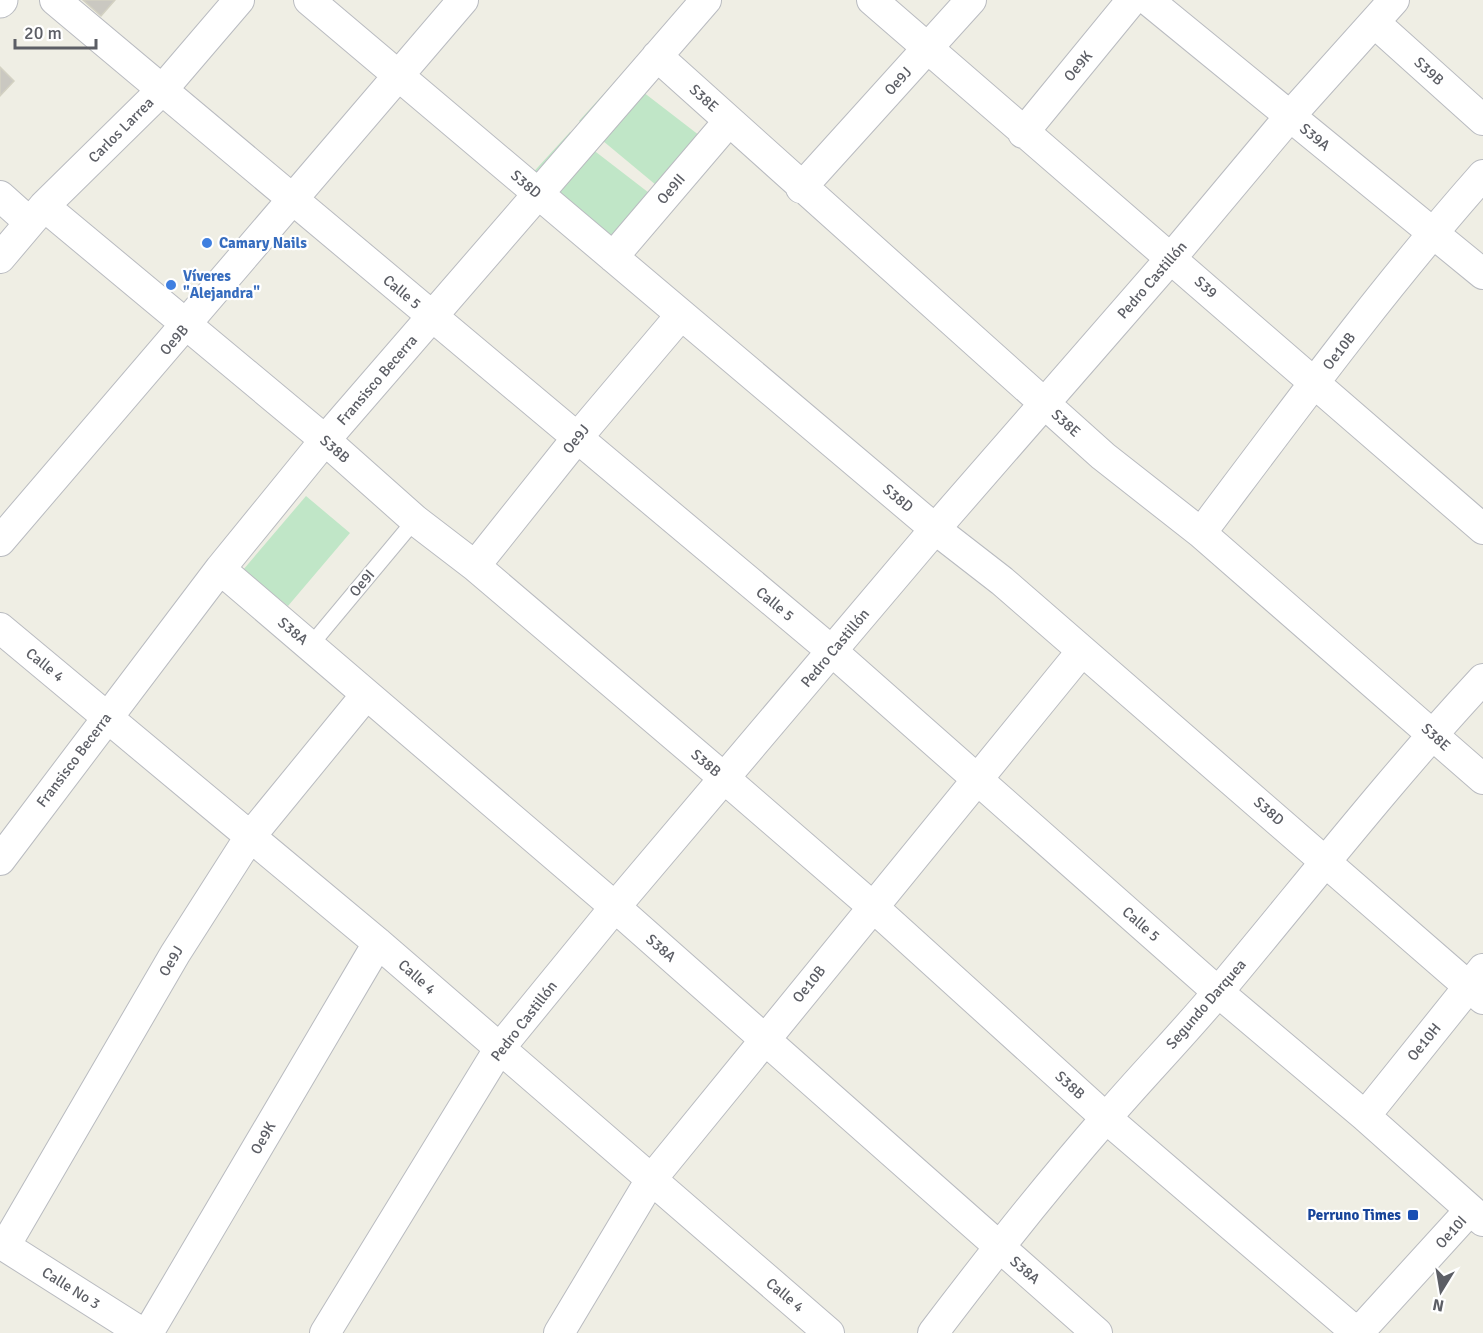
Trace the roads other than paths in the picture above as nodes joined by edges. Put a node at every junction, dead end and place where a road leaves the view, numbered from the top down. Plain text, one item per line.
1 (56, 0) edge
2 (239, 0) edge
3 (309, 0) edge
4 (463, 0) edge
5 (706, 0) edge
6 (872, 0) edge
7 (971, 0) edge
8 (1132, 0) edge
9 (1148, 0) edge
10 (1394, 0) edge
11 (1375, 23) junction
12 (928, 48) junction
13 (657, 56) junction
14 (397, 74) junction
15 (162, 90) junction
16 (1290, 116) junction
17 (1483, 120) edge
18 (729, 122) junction
19 (1023, 133) junction
20 (1483, 175) edge
21 (801, 188) junction
22 (538, 194) junction
23 (0, 196) edge
24 (293, 200) junction
25 (37, 214) junction
26 (1432, 232) junction
27 (613, 257) junction
28 (1172, 257) junction
29 (0, 258) edge
30 (1483, 274) edge
31 (681, 315) junction
32 (432, 316) junction
33 (187, 325) junction
34 (1314, 382) junction
35 (1046, 404) junction
36 (577, 438) junction
37 (325, 440) junction
38 (415, 520) junction
39 (935, 529) junction
40 (1483, 529) edge
41 (1201, 533) junction
42 (0, 541) edge
43 (475, 566) junction
44 (220, 569) junction
45 (0, 628) edge
46 (310, 646) junction
47 (1082, 651) junction
48 (833, 652) junction
49 (1483, 679) edge
50 (366, 695) junction
51 (107, 716) junction
52 (1432, 734) junction
53 (724, 778) junction
54 (1483, 779) edge
55 (977, 780) junction
56 (249, 838) junction
57 (0, 860) edge
58 (1325, 860) junction
59 (615, 907) junction
60 (873, 907) junction
61 (378, 943) junction
62 (1478, 985) edge
63 (1218, 992) junction
64 (765, 1038) junction
65 (500, 1049) junction
66 (1365, 1116) junction
67 (1106, 1118) junction
68 (650, 1180) junction
69 (1477, 1215) edge
70 (3, 1245) edge
71 (998, 1247) junction
72 (111, 1325) edge
73 (142, 1333) edge
74 (148, 1333) edge
75 (325, 1333) edge
76 (559, 1333) edge
77 (829, 1333) edge
78 (933, 1333) edge
79 (1097, 1333) edge
80 (1357, 1333) edge

1 - 15 street, Calle 5
2 - 15 street, Carlos Larrea
3 - 14 street, S38D
4 - 14 street, Oe9B
5 - 13 street, Fransisco Becerra
6 - 12 street, S39
7 - 12 street, Oe9J
8 - 19 street, Oe9K
9 - 16 street, S39A
10 - 11 street, Pedro Castillón
11 - 16 street, Pedro Castillón
11 - 17 street, S39B
12 - 19 street, S39
12 - 21 street, Oe9J
13 - 18 street, S38E
13 - 22 street, Fransisco Becerra
14 - 22 street, S38D
14 - 24 street, Oe9B
15 - 24 street, Calle 5
15 - 25 street, Carlos Larrea
16 - 26 street, S39A
16 - 28 street, Pedro Castillón
18 - 21 street, S38E
18 - 27 street, Oe9II
19 - 28 street, S39
20 - 26 street, Oe10B
21 - 35 street, S38E
22 - 27 street, S38D
22 - 32 street, Fransisco Becerra
23 - 25 street, S38B
24 - 32 street, Calle 5
24 - 33 street, Oe9B
25 - 29 street, Carlos Larrea
25 - 33 street, S38B
26 - 30 street, S39A
26 - 34 street, Oe10B
27 - 31 street, S38D
28 - 34 street, S39
28 - 35 street, Pedro Castillón
31 - 36 street, Oe9J
31 - 39 street, S38D
32 - 36 street, Calle 5
32 - 37 street, Fransisco Becerra
33 - 37 street, S38B
33 - 42 street, Oe9B
34 - 40 street, S39
34 - 41 street, Oe10B
35 - 39 street, Pedro Castillón
35 - 41 street, S38E
36 - 43 street, Oe9J
36 - 48 street, Calle 5
37 - 38 street, S38B
37 - 44 street, Fransisco Becerra
38 - 43 street, S38B
38 - 46 lane, Oe9I
39 - 47 street, S38D
39 - 48 street, Pedro Castillón
41 - 52 street, S38E
43 - 53 street, S38B
44 - 46 street, S38A
44 - 51 street, Fransisco Becerra
45 - 51 street, Calle 4
46 - 50 street, S38A
47 - 55 street, Oe10B
47 - 58 street, S38D
48 - 53 street, Pedro Castillón
48 - 55 street, Calle 5
49 - 52 street, Segundo Darquea
50 - 56 street, Oe9J
50 - 59 street, S38A
51 - 56 street, Calle 4
51 - 57 street, Fransisco Becerra
52 - 54 street, S38E
52 - 58 street, Segundo Darquea
53 - 59 street, Pedro Castillón
53 - 60 street, S38B
55 - 60 street, Oe10B
55 - 63 street, Calle 5
56 - 61 street, Calle 4
56 - 70 street, Oe9J
58 - 62 street, S38D
58 - 63 street, Segundo Darquea
59 - 64 street, S38A
59 - 65 street, Pedro Castillón
60 - 64 street, Oe10B
60 - 67 street, S38B
61 - 65 street, Calle 4
61 - 74 street, Oe9K
62 - 66 street, Oe10H
63 - 66 street, Calle 5
63 - 67 street, Segundo Darquea
64 - 68 street, Oe10B
64 - 71 street, S38A
65 - 68 street, Calle 4
65 - 75 street, Pedro Castillón
66 - 69 street, Calle 5
67 - 71 street, Segundo Darquea
67 - 80 street, S38B
68 - 76 street, Oe10B
68 - 77 street, Calle 4
69 - 80 street, Oe10I
70 - 72 street, Calle No 3
71 - 78 street, Segundo Darquea
71 - 79 street, S38A
72 - 73 street, Calle No 3

